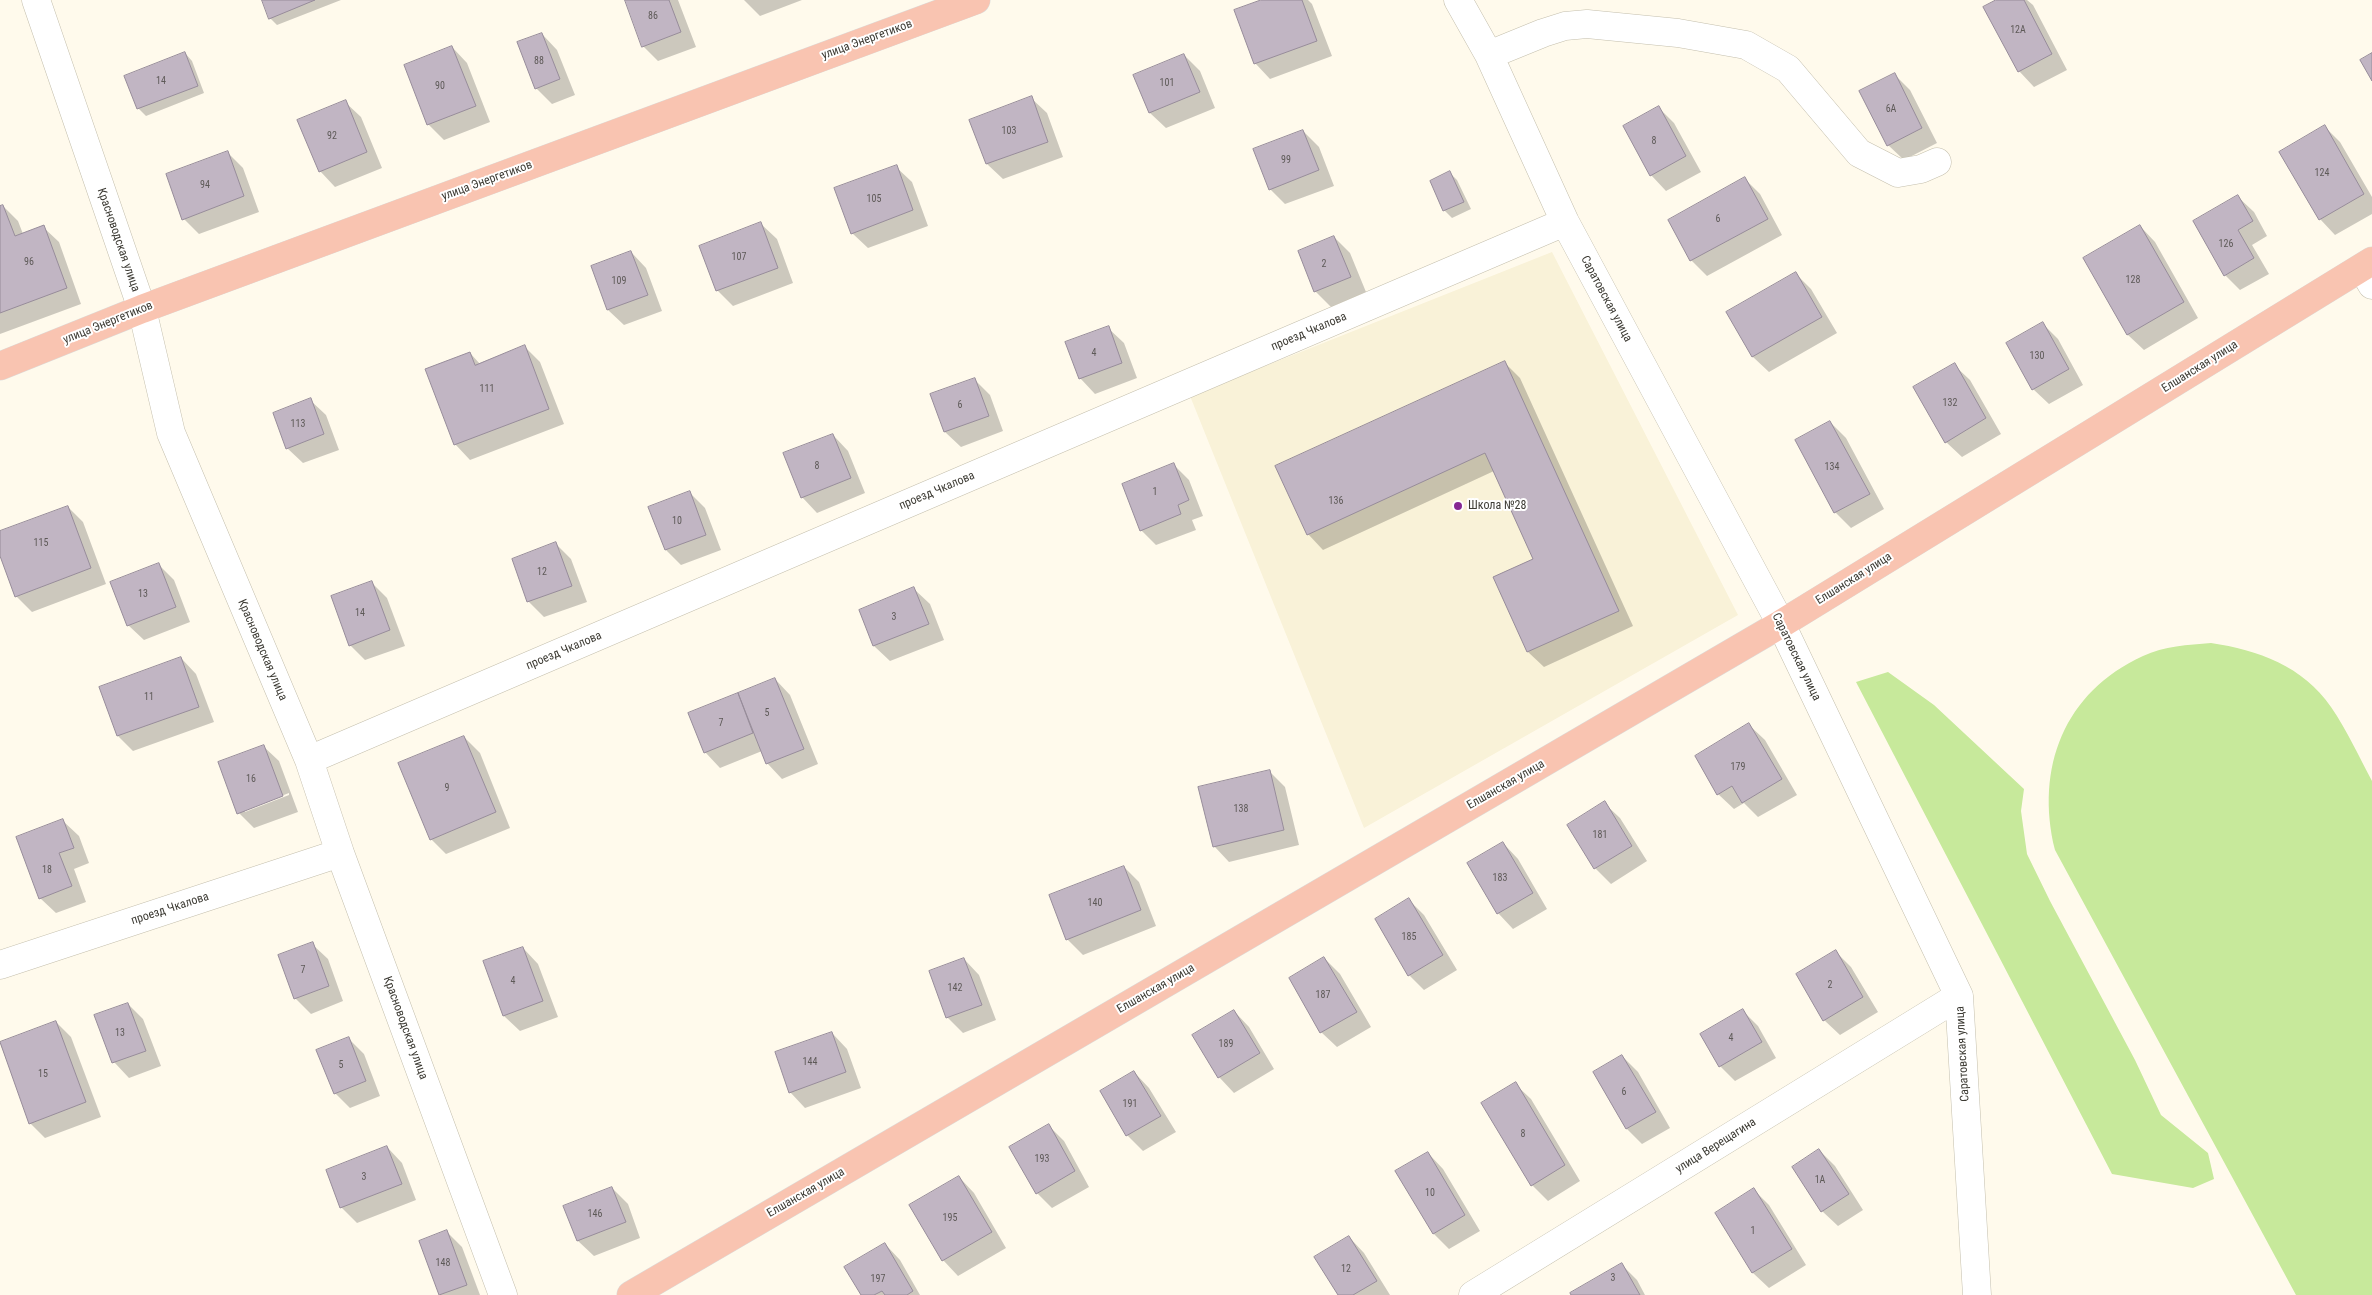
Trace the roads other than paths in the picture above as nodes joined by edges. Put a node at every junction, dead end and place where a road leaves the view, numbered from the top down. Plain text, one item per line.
1 (36, 0) edge
2 (976, 0) edge
3 (1458, 0) edge
4 (1489, 55) junction
5 (1937, 162) dead end
6 (1565, 222) junction
7 (2368, 271) edge
8 (142, 309) junction
9 (0, 366) edge
10 (1781, 624) junction
11 (308, 760) junction
12 (340, 853) junction
13 (0, 964) edge
14 (1959, 996) junction
15 (503, 1295) edge
16 (631, 1295) edge
17 (1474, 1295) edge
18 (1977, 1295) edge

1 - 8 street, Красноводская улица
2 - 8 main road, улица Энергетиков
3 - 4 street, Саратовская улица
4 - 5 street
4 - 6 street, Саратовская улица
6 - 10 street, Саратовская улица
6 - 11 street, проезд Чкалова
7 - 10 main road, Елшанская улица
8 - 9 main road, улица Энергетиков
8 - 11 street, Красноводская улица
10 - 14 street, Саратовская улица
10 - 16 main road, Елшанская улица
11 - 12 street, Красноводская улица
12 - 13 street, проезд Чкалова
12 - 15 street, Красноводская улица
14 - 17 street, улица Верещагина
14 - 18 street, Саратовская улица

